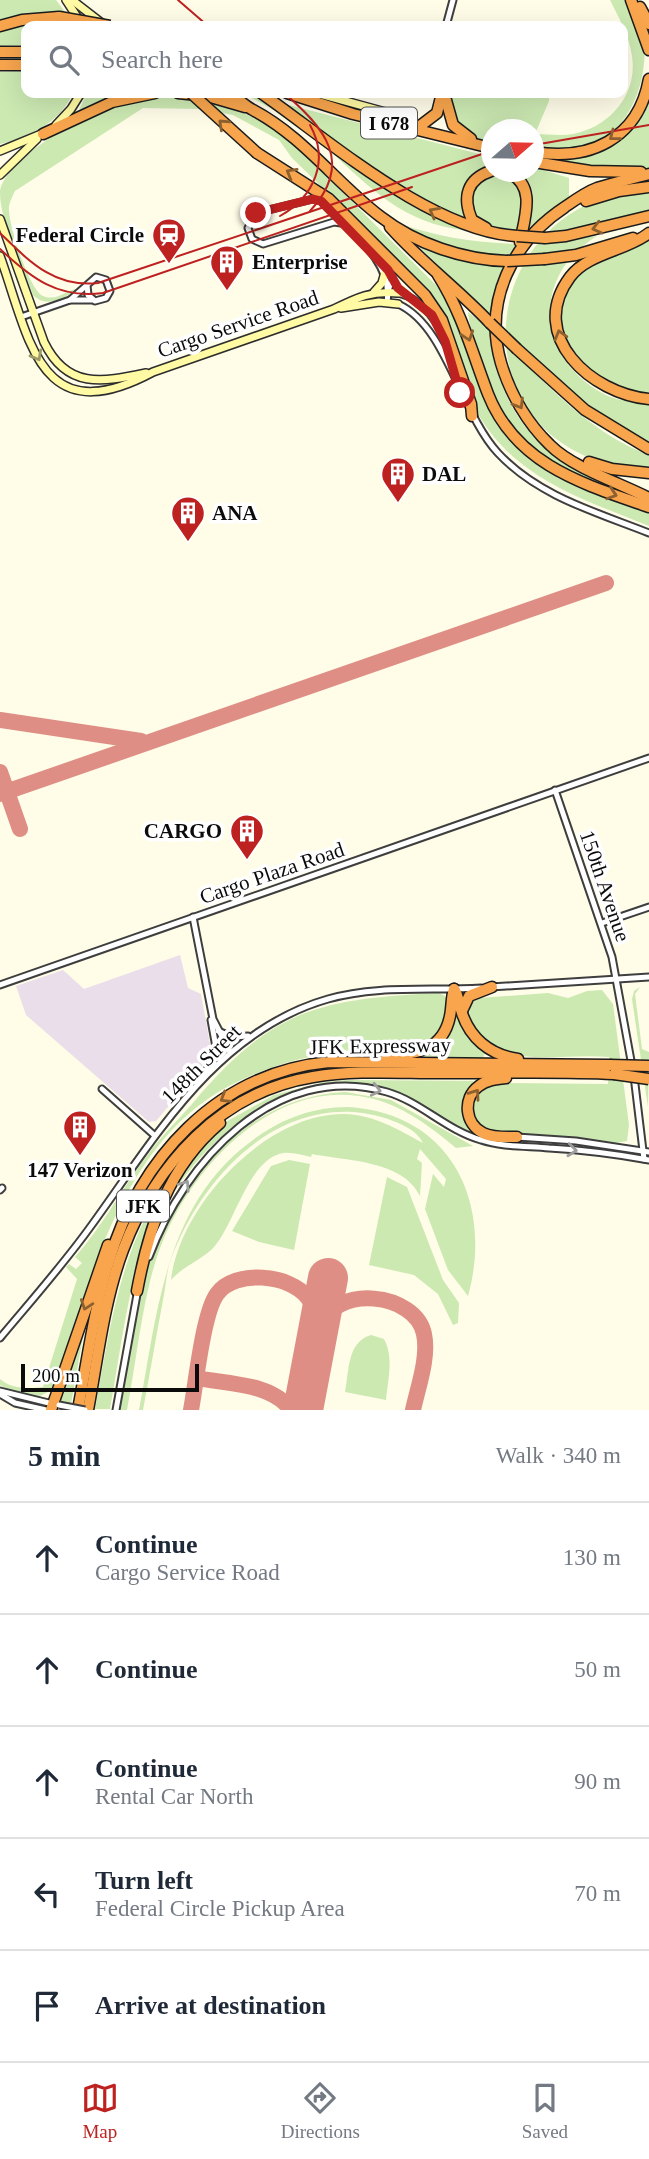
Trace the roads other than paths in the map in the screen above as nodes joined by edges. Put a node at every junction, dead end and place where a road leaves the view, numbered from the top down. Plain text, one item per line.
1 (66, 0) edge
2 (72, 0) edge
3 (453, 0) edge
4 (631, 0) edge
5 (636, 0) edge
6 (80, 21) edge
7 (80, 21) edge
8 (101, 21) edge
9 (447, 21) edge
10 (649, 24) edge
11 (0, 26) edge
12 (649, 50) edge
13 (0, 52) edge
14 (21, 52) edge
15 (0, 65) edge
16 (21, 65) edge
17 (649, 79) edge
18 (78, 98) edge
19 (131, 98) edge
20 (196, 98) edge
21 (214, 98) edge
22 (239, 98) edge
23 (268, 98) edge
24 (303, 98) edge
25 (334, 98) edge
26 (441, 98) edge
27 (444, 98) edge
28 (249, 108) junction
29 (416, 128) junction
30 (40, 135) junction
31 (481, 142) edge
32 (481, 144) edge
33 (0, 150) edge
34 (544, 153) edge
35 (544, 164) edge
36 (649, 173) edge
37 (0, 175) edge
38 (481, 177) edge
39 (522, 182) edge
40 (649, 187) edge
41 (649, 216) edge
42 (380, 217) junction
43 (0, 219) edge
44 (341, 223) junction
45 (649, 232) edge
46 (498, 235) junction
47 (0, 256) edge
48 (379, 262) junction
49 (510, 262) junction
50 (385, 272) junction
51 (438, 275) junction
52 (87, 285) junction
53 (390, 287) junction
54 (373, 292) junction
55 (398, 293) joint
56 (408, 296) junction
57 (70, 300) junction
58 (94, 300) junction
59 (387, 302) junction
60 (398, 304) joint
61 (334, 309) junction
62 (34, 312) junction
63 (21, 317) junction
64 (153, 372) junction
65 (457, 385) junction
66 (649, 399) edge
67 (472, 416) junction
68 (536, 428) junction
69 (649, 449) edge
70 (649, 473) edge
71 (649, 498) edge
72 (649, 507) edge
73 (649, 533) edge
74 (649, 758) edge
75 (555, 790) junction
76 (649, 906) edge
77 (193, 917) junction
78 (602, 923) junction
79 (649, 977) edge
80 (618, 981) junction
81 (0, 985) edge
82 (492, 987) junction
83 (454, 989) junction
84 (210, 1007) junction
85 (463, 1018) junction
86 (218, 1031) junction
87 (250, 1036) junction
88 (230, 1052) junction
89 (568, 1065) junction
90 (649, 1066) edge
91 (284, 1070) junction
92 (611, 1071) junction
93 (541, 1073) junction
94 (649, 1077) edge
95 (304, 1079) junction
96 (198, 1086) junction
97 (102, 1089) dead end
98 (155, 1135) junction
99 (517, 1137) joint
100 (174, 1139) junction
101 (646, 1151) edge
102 (646, 1160) edge
103 (137, 1291) junction
104 (0, 1338) edge
105 (0, 1392) edge
106 (52, 1407) edge
107 (78, 1410) edge
108 (87, 1410) edge
109 (116, 1410) edge

1 - 6 street
2 - 8 street
3 - 9 street
4 - 12 highway
5 - 10 highway
7 - 11 highway, bridge
13 - 14 highway
15 - 16 highway
17 -> 34 highway
18 - 30 street
19 - 30 highway
67 -> 20 highway, bridge
21 - 28 highway
22 - 28 highway
46 -> 23 highway
24 - 29 highway, I 678
25 - 29 street
26 - 29 highway
27 - 31 highway
28 - 42 highway
29 - 32 highway, I 678
30 - 33 street
30 - 37 street
35 - 36 highway
36 - 49 highway
38 - 46 highway
39 - 49 highway
40 - 49 highway
41 -> 46 highway, bridge
42 - 49 highway
42 - 51 highway
43 - 62 street, Cargo Service Road
44 - 44 street
44 - 48 street
45 - 49 highway, bridge
66 -> 45 highway
47 - 63 street, Cargo Service Road
48 - 50 street
48 - 53 street
49 -> 68 highway
50 - 53 street
50 - 54 street
51 - 69 highway, bridge
51 -> 72 highway
52 - 57 street
52 - 58 street
52 - 58 street
53 - 54 street, Cargo Service Road
53 - 55 street, Cargo Service Road
53 - 56 street
53 - 59 street
54 - 61 street, Cargo Service Road
55 - 56 street, Cargo Service Road
56 - 65 street, Cargo Service Road
57 - 58 street
57 - 62 street
59 - 60 street, Cargo Service Road
59 - 61 street, Cargo Service Road
60 - 65 street, Cargo Service Road
61 - 64 street, Cargo Service Road
62 - 63 street
62 - 64 street, Cargo Service Road
63 -> 64 street, Cargo Service Road
65 - 67 street, Cargo Service Road
67 - 73 street, Cargo Service Road
68 - 70 highway
68 - 71 highway
74 - 75 street, Cargo Plaza Road
75 - 77 street, Cargo Plaza Road
75 - 78 street, 150th Avenue
76 - 78 street
77 - 81 street, Cargo Plaza Road
77 - 84 street
78 - 80 street, 150th Avenue
79 - 80 street, 148th Street
80 - 82 street, 148th Street
80 - 101 street, 150th Avenue
82 - 83 street, 148th Street
82 - 85 highway
83 - 85 highway
83 - 87 street, 148th Street
83 - 91 highway
84 - 86 street
84 - 96 street
85 - 89 highway
86 - 87 street
86 - 88 street
87 - 88 street, 148th Street
88 - 96 street, 148th Street
89 - 91 highway, JFK Expressway / JFK
89 - 92 highway, JFK Expressway / JFK
90 - 92 highway, JFK Expressway / JFK, bridge
91 -> 100 highway, JFK Expressway / JFK
92 - 93 highway, JFK Expressway / JFK
92 - 94 highway, bridge
93 - 95 highway, JFK Expressway / JFK
99 -> 93 highway
95 - 103 highway
95 - 108 highway, JFK Expressway / JFK
96 - 98 street, 148th Street
97 - 98 street
98 - 104 street, 148th Street
99 - 101 street
100 -> 106 highway
100 - 107 highway, JFK Expressway / JFK
101 - 102 street, 150th Avenue
103 -> 102 street
103 - 109 street
105 - 106 street
106 - 108 street, bridge

